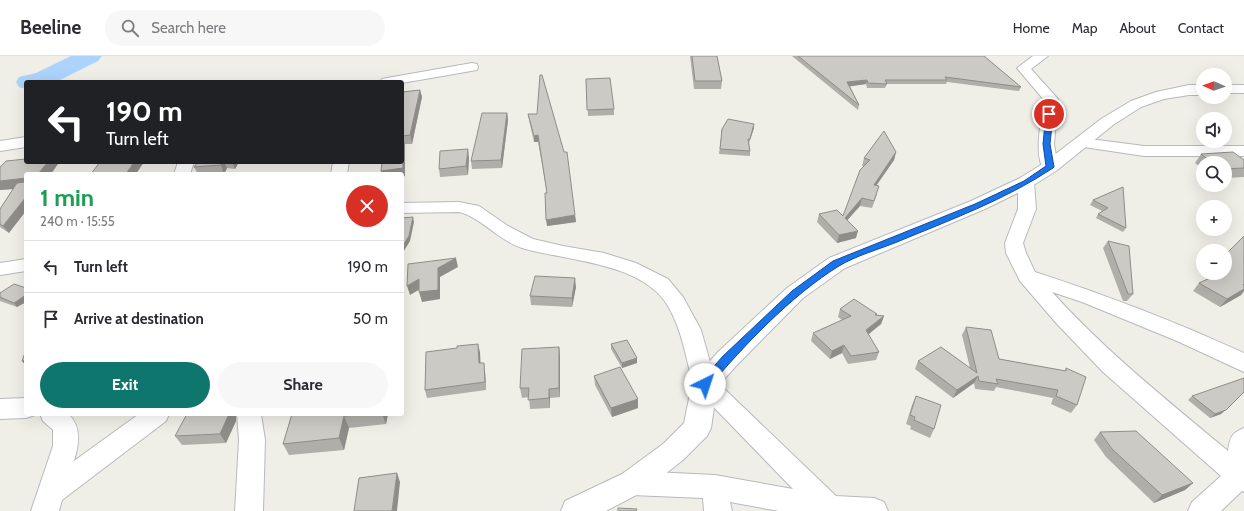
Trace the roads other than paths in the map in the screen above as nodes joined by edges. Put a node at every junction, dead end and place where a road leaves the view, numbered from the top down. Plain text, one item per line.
1 (1042, 56) edge
2 (472, 67) dead end
3 (398, 80) edge
4 (1196, 90) edge
5 (24, 142) edge
6 (1082, 143) junction
7 (0, 146) edge
8 (1244, 151) edge
9 (1050, 167) junction
10 (1026, 182) junction
11 (404, 208) edge
12 (24, 265) edge
13 (0, 269) edge
14 (1027, 276) junction
15 (1244, 363) edge
16 (705, 384) junction
17 (24, 408) edge
18 (0, 409) edge
19 (54, 416) edge
20 (155, 416) edge
21 (249, 416) edge
22 (1244, 439) edge
23 (1241, 478) edge
24 (632, 483) junction
25 (717, 499) edge
26 (49, 501) edge
27 (830, 508) junction
28 (249, 511) edge
29 (576, 511) edge
30 (874, 511) edge
31 (1202, 511) edge

1 - 9 street
2 - 3 street
4 - 6 street
5 - 7 street
6 - 8 street
6 - 9 street
9 - 10 street
10 - 14 street
10 - 16 street
11 - 16 street
12 - 13 street
14 - 15 street
14 - 23 street
16 - 24 street
16 - 27 street
17 - 18 street
19 - 26 street
20 - 26 street
21 - 28 street
22 - 23 street
23 - 31 street
24 - 25 street
24 - 29 street
25 - 27 street
27 - 30 street

